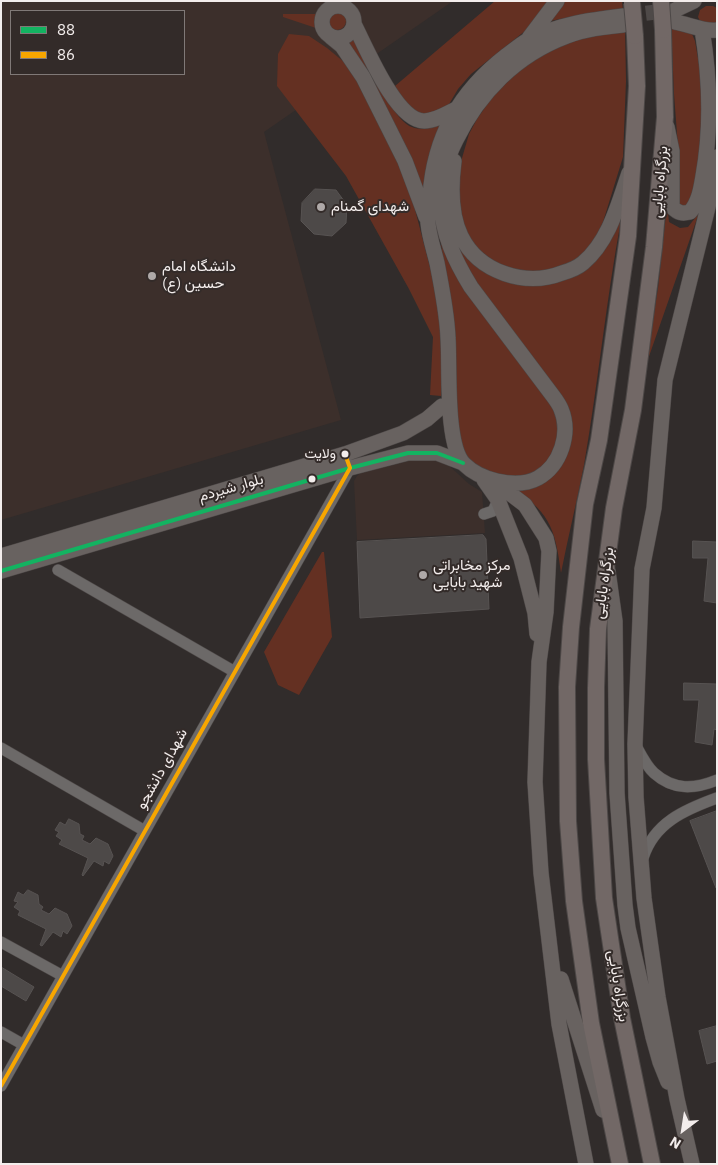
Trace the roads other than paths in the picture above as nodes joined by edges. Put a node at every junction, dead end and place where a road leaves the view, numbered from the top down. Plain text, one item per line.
1 (557, 1) edge
2 (694, 1) edge
3 (629, 16) edge
4 (668, 16) edge
5 (354, 24) junction
6 (709, 29) edge
7 (331, 37) junction
8 (527, 40) junction
9 (711, 46) edge
10 (456, 109) junction
11 (665, 118) junction
12 (456, 141) junction
13 (717, 157) edge
14 (633, 162) junction
15 (428, 222) junction
16 (446, 402) junction
17 (403, 433) junction
18 (407, 457) junction
19 (347, 461) junction
20 (463, 463) junction
21 (482, 477) junction
22 (498, 500) junction
23 (484, 514) dead end
24 (1, 556) edge
25 (607, 568) junction
26 (58, 570) dead end
27 (1, 571) edge
28 (539, 662) junction
29 (234, 672) junction
30 (634, 744) junction
31 (1, 748) edge
32 (717, 780) edge
33 (700, 787) junction
34 (717, 798) edge
35 (703, 803) junction
36 (144, 831) junction
37 (641, 865) junction
38 (1, 942) edge
39 (550, 944) junction
40 (63, 976) junction
41 (1, 1032) edge
42 (24, 1045) junction
43 (1, 1086) edge
44 (677, 1099) junction
45 (586, 1164) edge
46 (620, 1164) edge
47 (652, 1164) edge
48 (692, 1164) edge

1 - 8 main road
2 - 4 main road
3 - 8 main road
3 - 12 main road
3 - 14 highway, بزرگراه بابایی
4 - 6 main road
4 - 11 highway, بزرگراه بابایی
5 - 7 main road
5 - 7 main road
5 - 10 main road
6 - 9 main road
7 - 15 main road
8 - 10 main road
9 - 11 main road
10 - 15 main road
11 - 25 highway, بزرگراه بابایی
12 - 14 main road
12 - 21 main road
13 - 30 main road
14 - 46 highway, بزرگراه بابایی
15 - 16 main road
16 - 17 main road, بلوار شیردم
16 - 20 main road
17 - 18 main road
17 - 19 main road, بلوار شیردم
18 - 19 main road, بلوار شیردم
18 - 20 main road, بلوار شیردم
19 - 24 main road, بلوار شیردم
19 - 27 main road, بلوار شیردم
19 - 29 street, شهدای دانشجو
20 - 21 main road, بلوار شیردم
21 - 22 main road
21 - 28 main road
22 - 23 street
22 - 28 main road
25 - 44 main road
25 - 47 highway, بزرگراه بابایی
26 - 29 street
28 - 39 main road
29 - 36 street, شهدای دانشجو
30 - 33 street
30 - 37 main road
31 - 36 street
32 - 33 street
33 - 35 street
34 - 35 street
35 - 37 street
36 - 40 street, شهدای دانشجو
37 - 44 main road
38 - 40 street
39 - 45 main road
39 - 46 main road
40 - 42 street, شهدای دانشجو
41 - 42 street
42 - 43 street, شهدای دانشجو
44 - 48 main road

